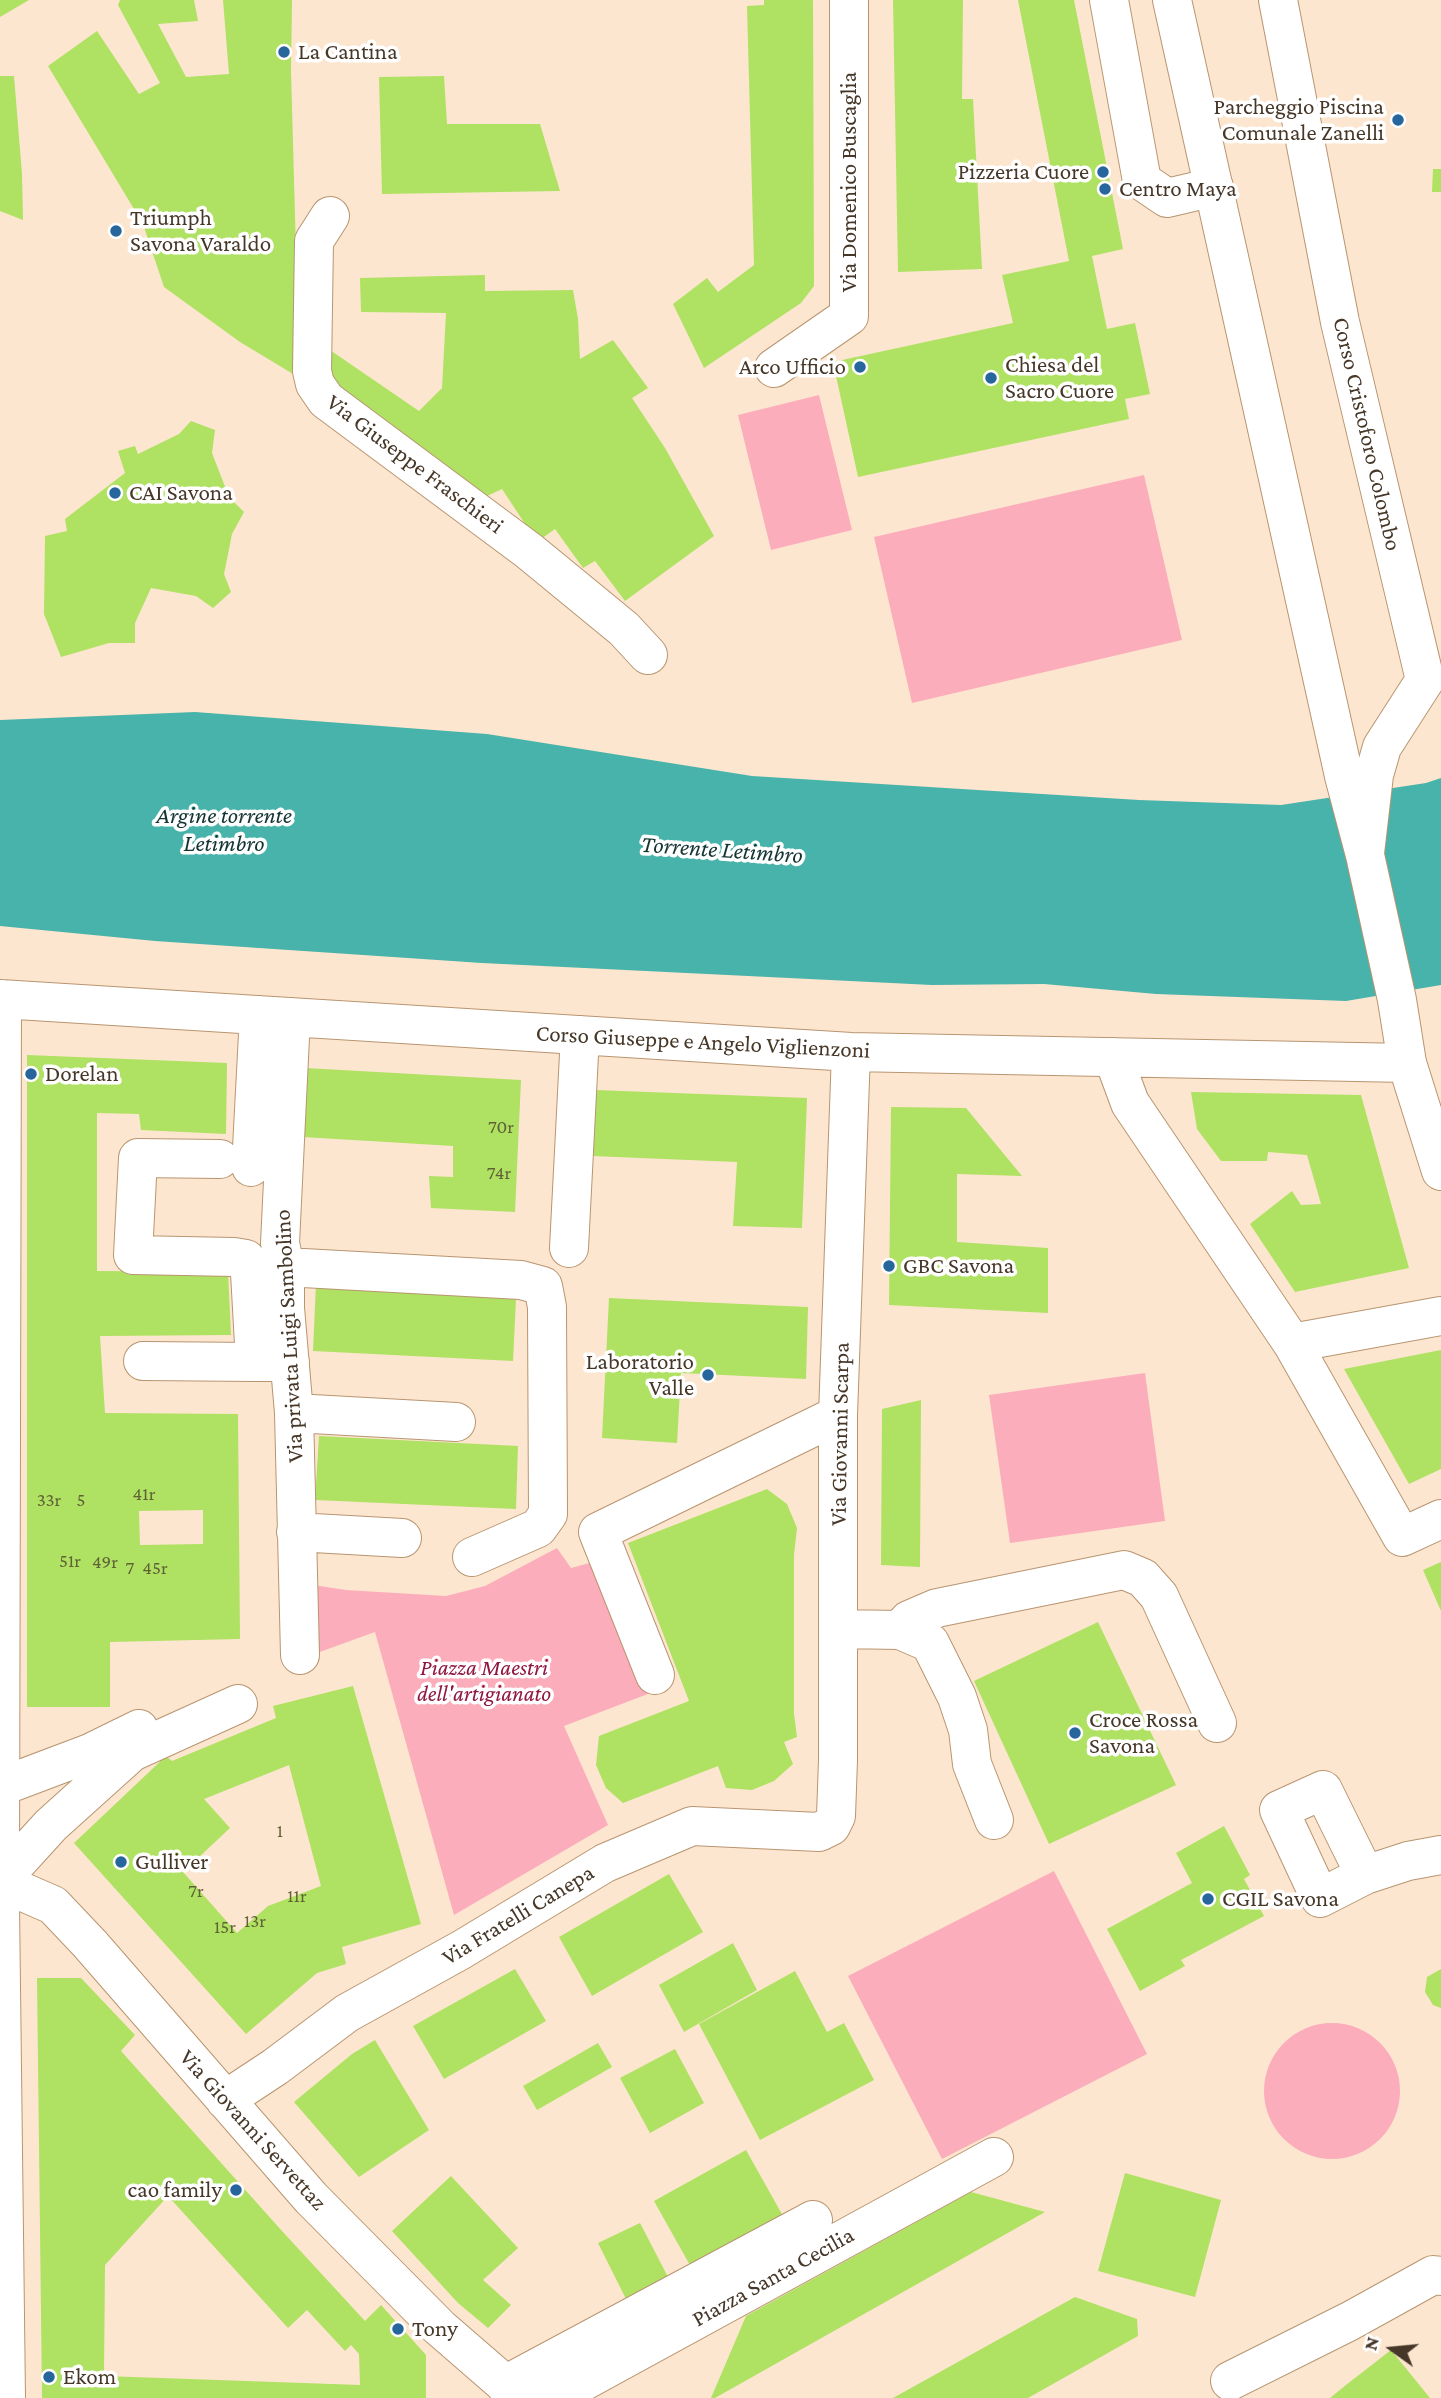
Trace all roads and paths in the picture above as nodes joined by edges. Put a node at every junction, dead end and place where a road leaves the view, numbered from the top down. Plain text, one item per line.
1 (849, 0) edge
2 (1109, 0) edge
3 (1172, 0) edge
4 (1278, 0) edge
5 (1214, 187) junction
6 (330, 216) dead end
7 (774, 368) dead end
8 (649, 655) dead end
9 (1359, 776) junction
10 (1, 999) edge
11 (275, 1016) junction
12 (580, 1035) junction
13 (851, 1052) junction
14 (1112, 1057) junction
15 (1408, 1063) junction
16 (1441, 1171) edge
17 (569, 1248) dead end
18 (285, 1267) junction
19 (1441, 1316) edge
20 (1292, 1343) junction
21 (143, 1361) dead end
22 (273, 1362) junction
23 (294, 1413) junction
24 (838, 1415) junction
25 (456, 1422) dead end
26 (1441, 1519) edge
27 (296, 1532) junction
28 (402, 1538) dead end
29 (472, 1557) dead end
30 (840, 1629) junction
31 (900, 1630) junction
32 (300, 1655) dead end
33 (655, 1675) dead end
34 (238, 1704) dead end
35 (188, 1705) dead end
36 (1217, 1723) dead end
37 (1, 1787) edge
38 (836, 1816) joint
39 (994, 1819) dead end
40 (1424, 1858) edge
41 (0, 1864) edge
42 (1365, 1875) dead end
43 (0, 1882) edge
44 (0, 1904) edge
45 (225, 2100) junction
46 (994, 2157) dead end
47 (813, 2220) dead end
48 (1441, 2276) edge
49 (1230, 2381) dead end
50 (513, 2394) edge
51 (6, 2398) edge
52 (553, 2398) edge

1 - 7 street, Via Domenico Buscaglia
2 - 5 street
3 - 5 street
4 - 9 street, Corso Cristoforo Colombo
5 - 9 street
6 - 8 street, Via Giuseppe Fraschieri
9 - 15 street
10 - 11 street, Corso Giuseppe e Angelo Viglienzoni
10 - 37 street
11 - 12 street, Corso Giuseppe e Angelo Viglienzoni
11 - 18 street, Via privata Luigi Sambolino
11 - 22 street
12 - 13 street, Corso Giuseppe e Angelo Viglienzoni
12 - 17 street
13 - 14 street, Corso Giuseppe e Angelo Viglienzoni
13 - 24 street, Via Giovanni Scarpa
14 - 15 street, Corso Giuseppe e Angelo Viglienzoni
14 - 20 street
15 - 16 street
18 - 22 street, Via privata Luigi Sambolino
18 - 29 street
19 - 20 street
20 - 26 street
21 - 22 street
22 - 23 street, Via privata Luigi Sambolino
23 - 25 street
23 - 27 street, Via privata Luigi Sambolino
24 - 30 street, Via Giovanni Scarpa
24 - 33 street
27 - 28 street
27 - 32 street, Via privata Luigi Sambolino
30 - 31 street
30 - 38 street, Via Giovanni Scarpa
31 - 36 street
31 - 39 street
34 - 43 street
35 - 37 street
37 - 41 street
38 - 45 street, Via Fratelli Canepa
40 - 42 street
43 - 45 street, Via Giovanni Servettaz
44 - 51 street
45 - 50 street, Via Giovanni Servettaz
46 - 52 street, Piazza Santa Cecilia
47 - 50 street, Via Giovanni Servettaz
48 - 49 street

